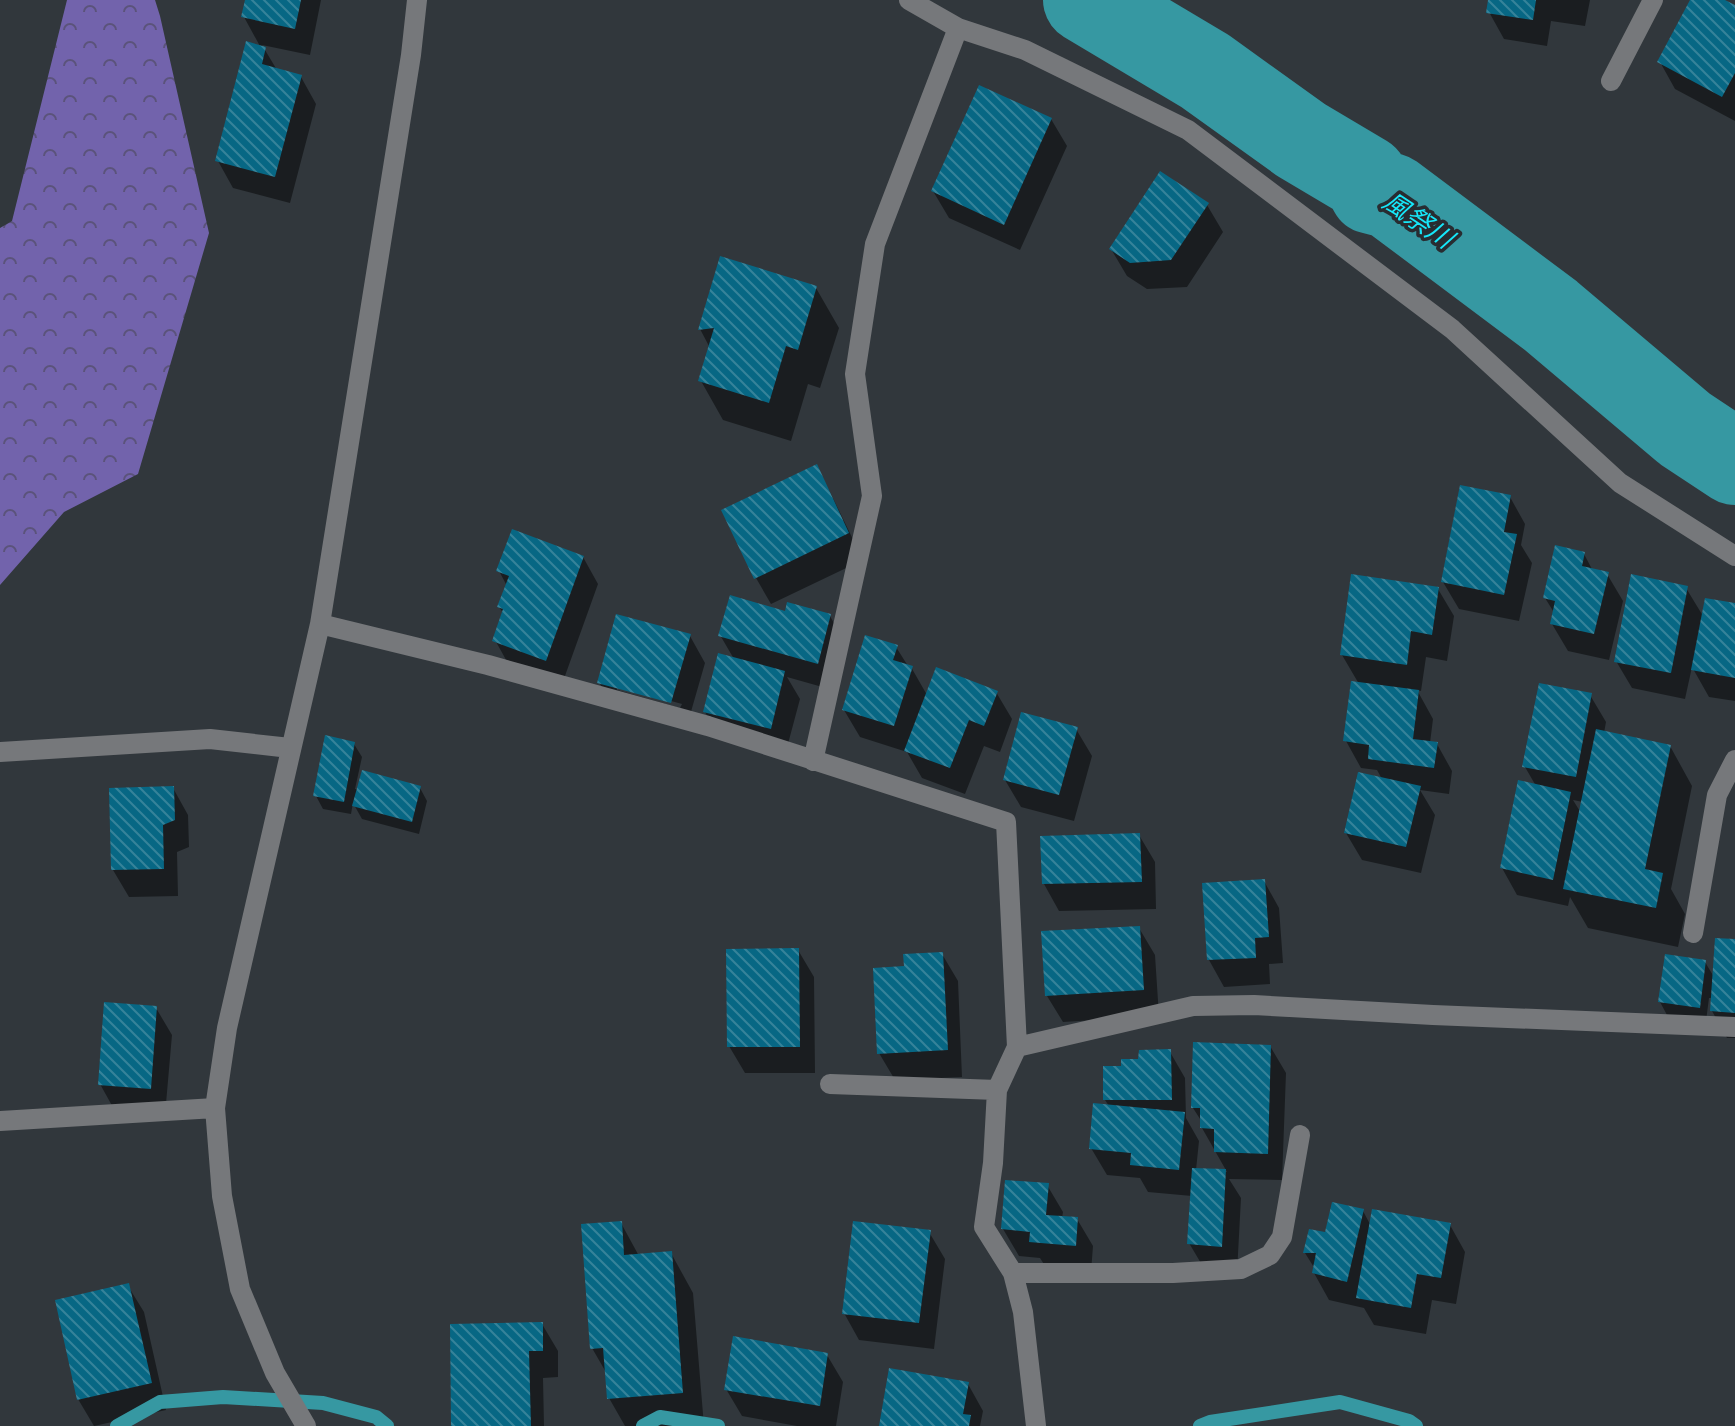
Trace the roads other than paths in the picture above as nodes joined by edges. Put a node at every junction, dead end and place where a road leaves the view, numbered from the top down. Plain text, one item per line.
1 (417, 0) edge
2 (909, 0) edge
3 (1653, 0) edge
4 (958, 28) junction
5 (1611, 81) dead end
6 (1735, 556) edge
7 (320, 624) junction
8 (290, 748) junction
9 (0, 752) edge
10 (1735, 760) edge
11 (813, 761) junction
12 (1693, 933) dead end
13 (1735, 1027) edge
14 (1017, 1047) junction
15 (830, 1084) dead end
16 (997, 1090) junction
17 (215, 1108) junction
18 (0, 1121) edge
19 (1300, 1135) dead end
20 (1013, 1273) junction
21 (306, 1426) edge
22 (1036, 1426) edge

1 - 7 street
2 - 4 street
3 - 5 street
4 - 6 street
4 - 11 street
7 - 8 street
7 - 11 street
8 - 9 street
8 - 17 street
10 - 12 street
11 - 14 street
13 - 14 street
14 - 16 street
15 - 16 street
16 - 20 street
17 - 18 street
17 - 21 street
19 - 20 street
20 - 22 street

